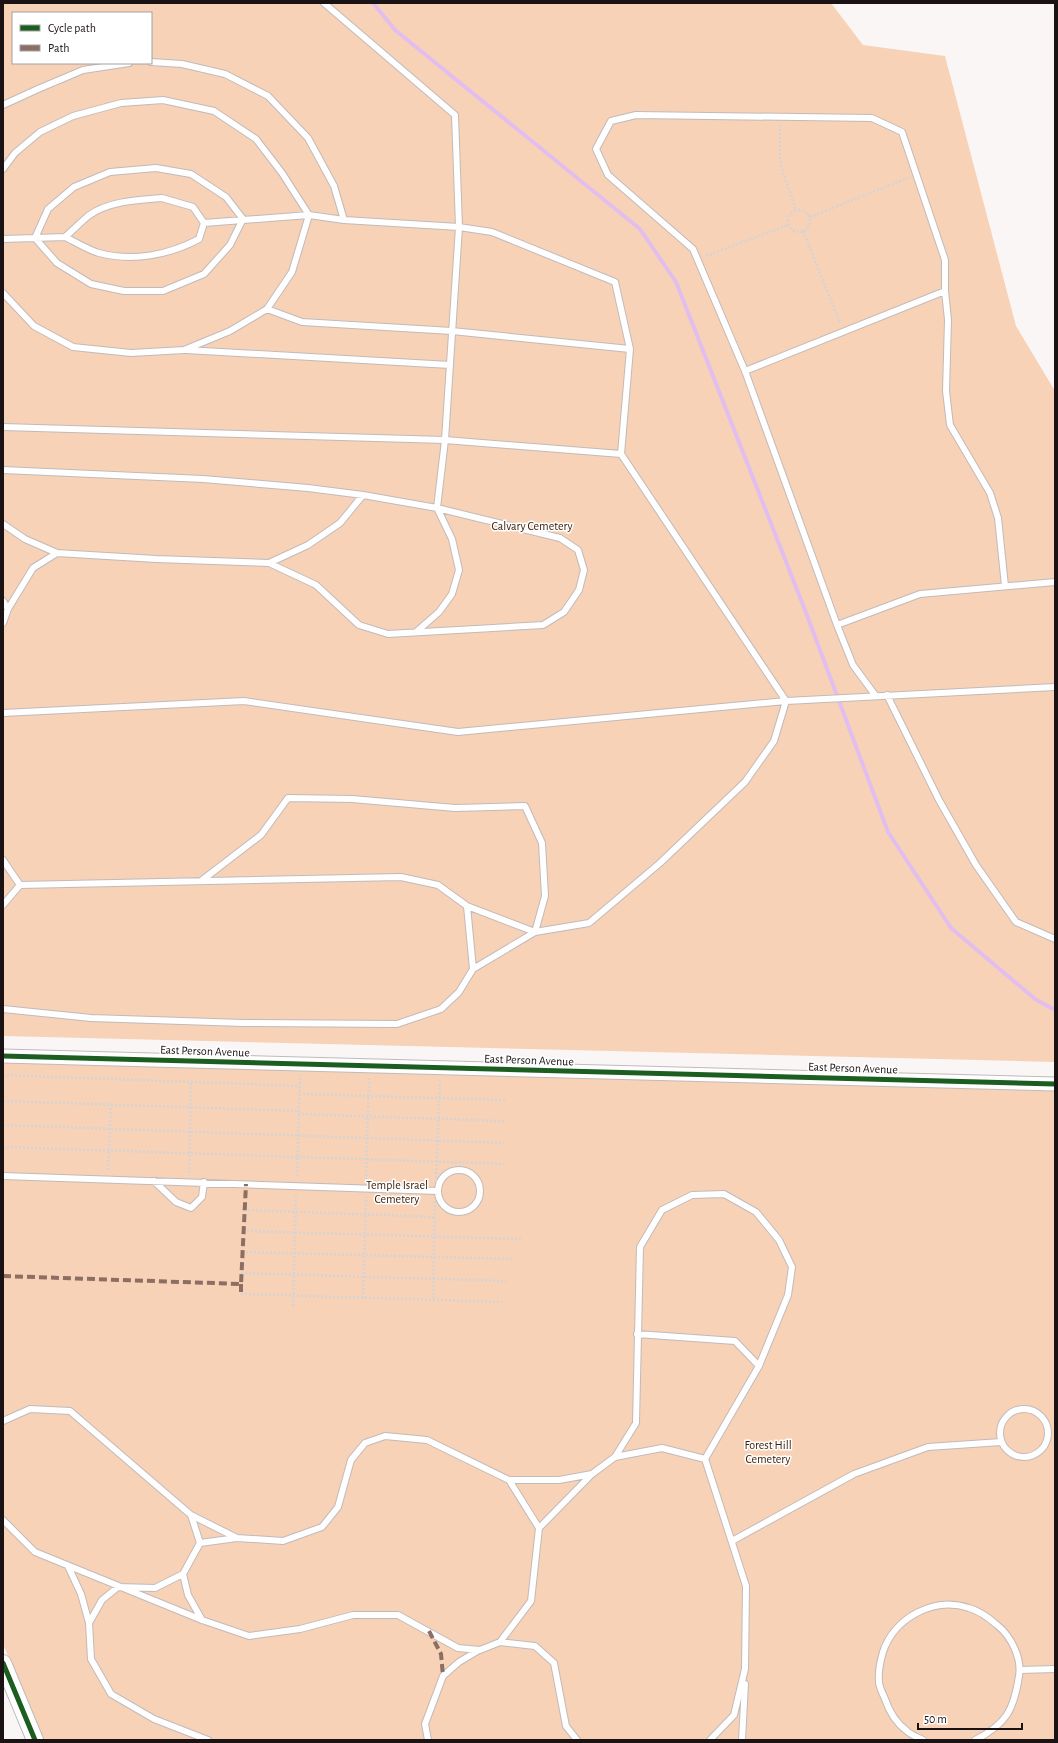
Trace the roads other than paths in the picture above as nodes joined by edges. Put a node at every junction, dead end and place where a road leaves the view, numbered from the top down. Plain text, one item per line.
1 (324, 3) edge
2 (152, 62) edge
3 (122, 64) edge
4 (3, 106) edge
5 (3, 169) edge
6 (308, 215) junction
7 (242, 219) junction
8 (344, 220) junction
9 (204, 223) junction
10 (459, 227) junction
11 (35, 238) junction
12 (65, 238) junction
13 (3, 240) edge
14 (945, 291) junction
15 (3, 293) edge
16 (267, 309) junction
17 (452, 331) junction
18 (630, 349) junction
19 (184, 350) junction
20 (450, 365) junction
21 (745, 371) junction
22 (3, 427) edge
23 (445, 440) junction
24 (621, 454) junction
25 (3, 470) edge
26 (363, 495) junction
27 (437, 508) junction
28 (3, 524) edge
29 (57, 552) junction
30 (269, 563) junction
31 (1055, 582) edge
32 (1005, 586) junction
33 (3, 601) edge
34 (8, 609) junction
35 (3, 623) edge
36 (837, 625) junction
37 (416, 632) junction
38 (1055, 687) edge
39 (875, 695) junction
40 (887, 695) junction
41 (786, 701) junction
42 (3, 713) edge
43 (3, 860) edge
44 (201, 881) junction
45 (20, 885) junction
46 (3, 905) edge
47 (467, 906) junction
48 (535, 932) junction
49 (1055, 939) edge
50 (473, 969) junction
51 (3, 1009) edge
52 (3, 1056) edge
53 (1055, 1084) edge
54 (3, 1176) edge
55 (154, 1181) junction
56 (204, 1182) junction
57 (436, 1190) junction
58 (637, 1334) junction
59 (759, 1366) junction
60 (3, 1421) edge
61 (1001, 1442) junction
62 (615, 1457) junction
63 (705, 1459) junction
64 (592, 1474) junction
65 (509, 1480) junction
66 (191, 1515) junction
67 (3, 1520) edge
68 (539, 1528) junction
69 (237, 1538) junction
70 (732, 1541) junction
71 (200, 1544) junction
72 (68, 1566) junction
73 (183, 1574) junction
74 (118, 1587) junction
75 (202, 1620) junction
76 (89, 1623) junction
77 (500, 1642) junction
78 (480, 1650) junction
79 (3, 1663) edge
80 (745, 1669) junction
81 (1055, 1669) edge
82 (1020, 1670) junction
83 (35, 1740) edge
84 (208, 1740) edge
85 (428, 1740) edge
86 (577, 1740) edge
87 (710, 1740) edge
88 (742, 1740) edge
89 (922, 1740) edge
90 (976, 1740) edge

1 - 10 lane
2 - 8 lane
3 - 4 lane
5 - 6 lane
6 - 7 lane
6 - 8 lane
6 - 16 lane
7 - 9 lane
7 - 11 lane
7 - 11 lane
8 - 10 lane
9 - 12 lane
9 - 12 lane
10 - 17 lane
10 - 18 lane
11 - 12 lane
11 - 13 lane
14 - 21 lane
14 - 21 lane
14 - 32 lane
15 - 19 lane
16 - 17 lane
16 - 19 lane
17 - 18 lane
17 - 20 lane
18 - 24 lane
19 - 20 lane
20 - 23 lane
21 - 36 lane
22 - 23 lane
23 - 24 lane
23 - 27 lane
24 - 41 lane
25 - 26 lane
26 - 27 lane
26 - 30 lane
27 - 37 lane
27 - 37 lane
28 - 29 lane
29 - 30 lane
29 - 34 lane
30 - 37 lane
31 - 32 lane
32 - 36 lane
33 - 34 lane
34 - 35 lane
36 - 39 lane
38 - 40 lane
39 - 40 lane
39 - 41 lane
40 - 49 lane
41 - 42 lane
41 - 48 lane
43 - 45 lane
44 - 45 lane
44 - 47 lane
44 - 48 lane
45 - 46 lane
47 - 48 lane
47 - 50 lane
48 - 50 lane
50 - 51 lane
52 - 53 street, East Person Avenue
54 - 55 lane
55 - 56 lane
55 - 56 lane
56 - 57 lane
57 - 57 lane
58 - 59 lane
58 - 59 lane
58 - 62 lane
59 - 63 lane
60 - 66 lane
61 - 61 lane
61 - 70 lane
62 - 63 lane
62 - 64 lane
63 - 70 lane
64 - 65 lane
64 - 68 lane
65 - 68 lane
65 - 69 lane
66 - 69 lane
66 - 71 lane
67 - 72 lane
68 - 77 lane
69 - 71 lane
70 - 80 lane
71 - 73 lane
72 - 74 lane
72 - 76 lane
73 - 74 lane
73 - 75 lane
74 - 75 lane
74 - 76 lane
75 - 78 lane
76 - 84 lane
77 - 78 lane
77 - 86 lane
78 - 85 lane
79 - 83 street
80 - 87 lane
80 - 88 lane
81 - 82 lane
82 - 89 lane
82 - 90 lane

